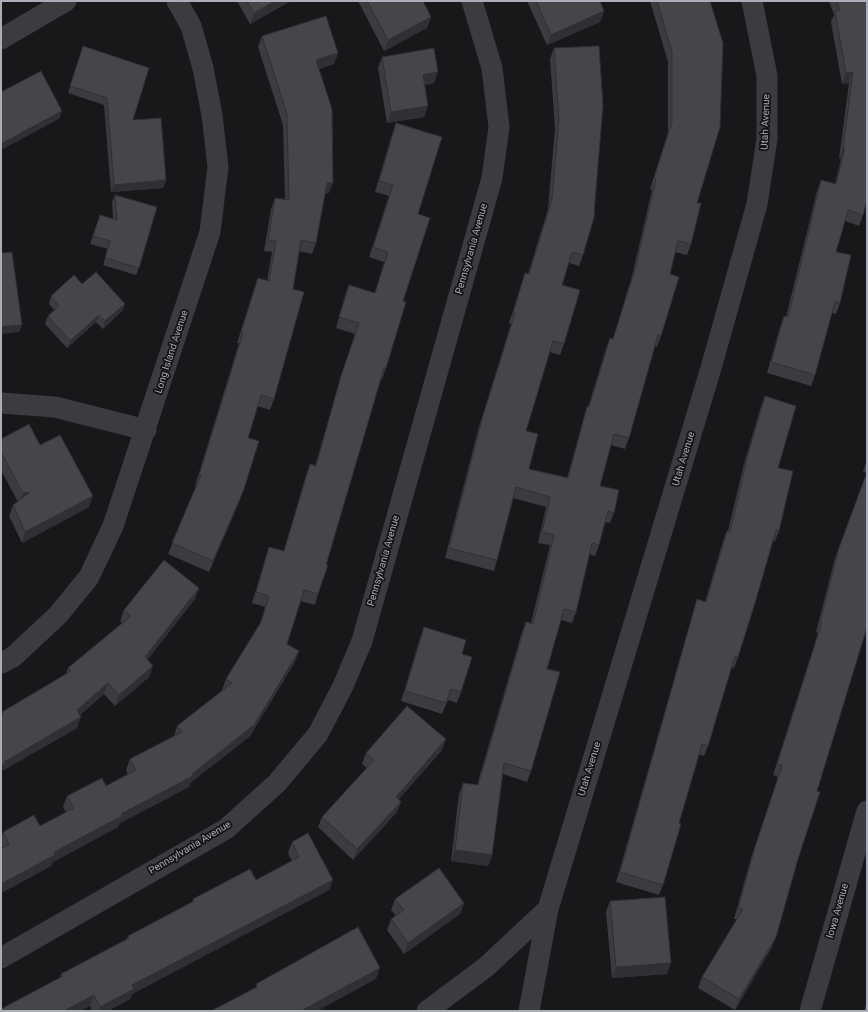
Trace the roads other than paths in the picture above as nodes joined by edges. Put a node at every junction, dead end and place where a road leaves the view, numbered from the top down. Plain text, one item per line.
1 (66, 1) edge
2 (177, 1) edge
3 (472, 1) edge
4 (752, 1) edge
5 (1, 39) edge
6 (1, 403) edge
7 (146, 430) junction
8 (1, 663) edge
9 (867, 811) edge
10 (548, 910) junction
11 (1, 958) edge
12 (427, 1011) edge
13 (529, 1011) edge
14 (810, 1011) edge

1 - 5 street
2 - 7 street, Long Island Avenue
3 - 11 street, Pennsylvania Avenue
4 - 10 street, Utah Avenue
6 - 7 street
7 - 8 street, Long Island Avenue
9 - 14 street, Iowa Avenue
10 - 12 street
10 - 13 street, Utah Avenue

